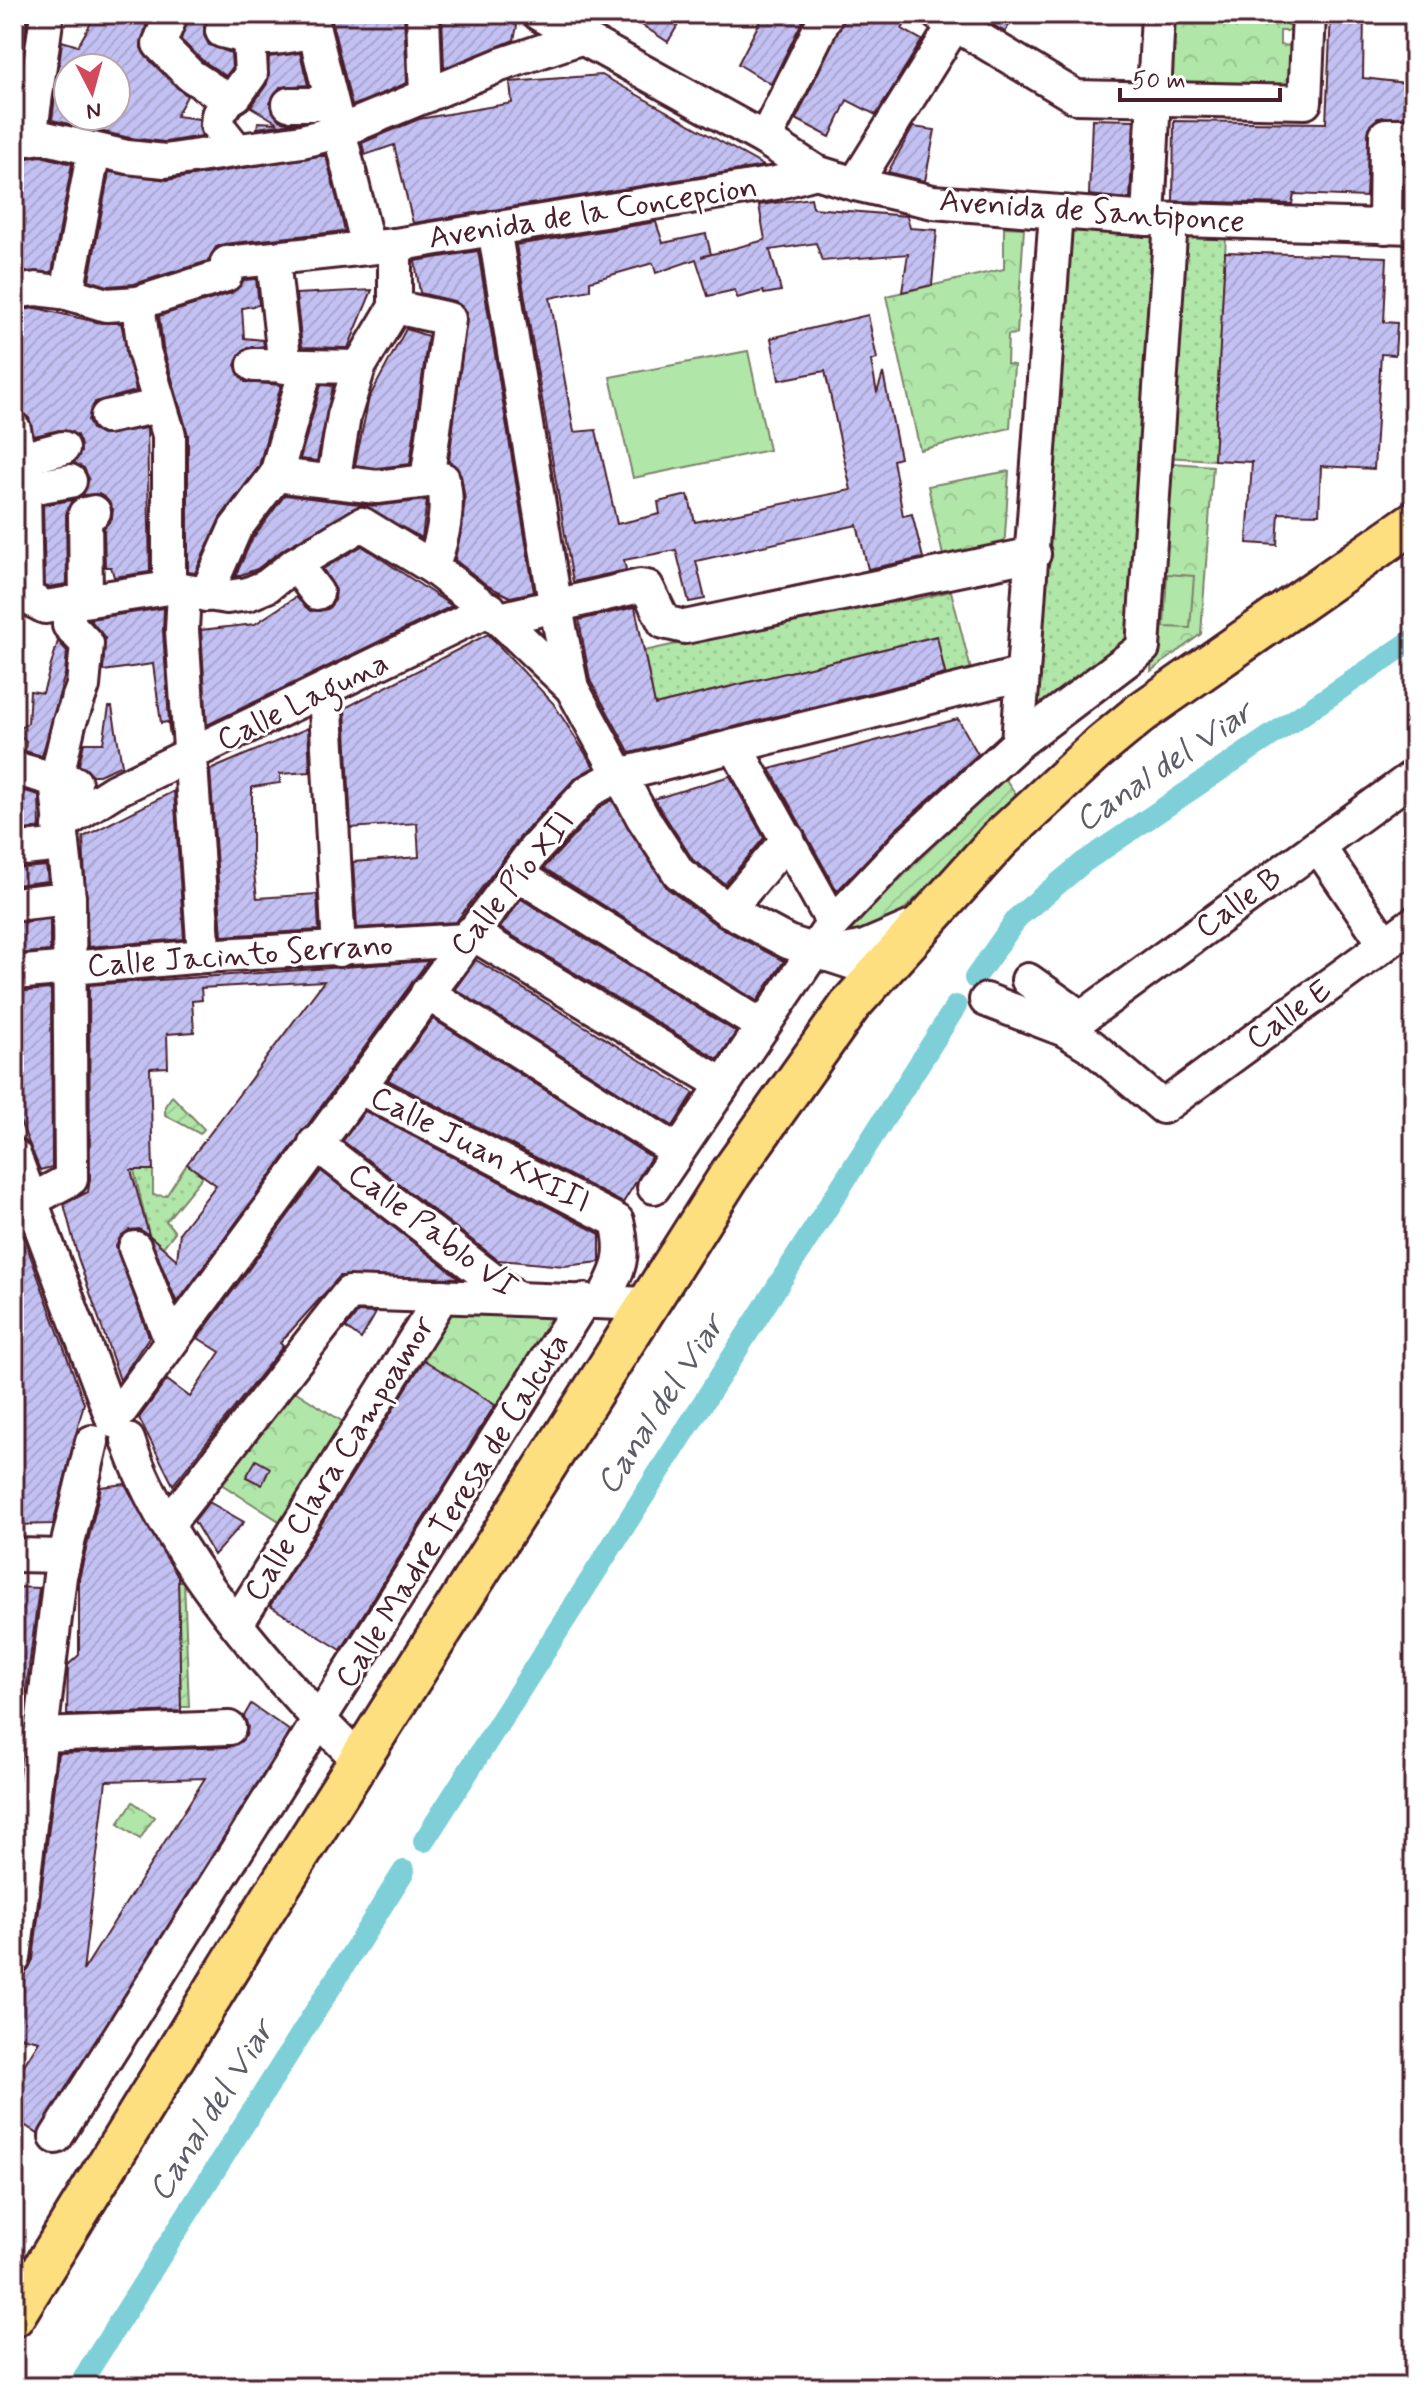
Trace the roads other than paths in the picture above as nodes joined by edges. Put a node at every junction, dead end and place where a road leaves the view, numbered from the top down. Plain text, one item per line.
1 (47, 14) edge
2 (162, 14) edge
3 (423, 14) edge
4 (827, 14) edge
5 (1158, 14) edge
6 (1309, 14) edge
7 (951, 18) edge
8 (312, 23) edge
9 (559, 23) edge
10 (53, 52) edge
11 (52, 74) edge
12 (426, 96) junction
13 (228, 100) junction
14 (1154, 101) junction
15 (289, 104) dead end
16 (335, 118) junction
17 (1414, 135) edge
18 (765, 139) junction
19 (22, 140) edge
20 (236, 149) junction
21 (94, 150) junction
22 (816, 172) junction
23 (855, 184) junction
24 (1056, 212) junction
25 (1160, 219) junction
26 (1390, 227) edge
27 (494, 228) junction
28 (1414, 242) edge
29 (381, 246) junction
30 (273, 259) junction
31 (14, 292) edge
32 (67, 293) junction
33 (138, 303) junction
34 (395, 307) junction
35 (282, 367) junction
36 (359, 367) junction
37 (159, 406) junction
38 (107, 417) dead end
39 (63, 448) dead end
40 (20, 459) edge
41 (276, 475) junction
42 (70, 481) dead end
43 (427, 481) junction
44 (333, 482) junction
45 (94, 512) dead end
46 (1414, 522) edge
47 (1414, 551) edge
48 (1034, 554) junction
49 (295, 564) junction
50 (432, 567) junction
51 (187, 592) junction
52 (317, 593) dead end
53 (20, 594) edge
54 (77, 602) junction
55 (555, 603) junction
56 (495, 614) junction
57 (1023, 674) junction
58 (572, 688) junction
59 (325, 692) junction
60 (1018, 743) junction
61 (735, 746) junction
62 (191, 756) junction
63 (14, 768) edge
64 (619, 775) junction
65 (1414, 776) edge
66 (56, 780) junction
67 (114, 791) junction
68 (60, 836) junction
69 (788, 839) junction
70 (999, 840) junction
71 (1318, 846) junction
72 (14, 850) edge
73 (517, 874) junction
74 (69, 898) junction
75 (14, 904) edge
76 (728, 910) junction
77 (833, 923) junction
78 (921, 923) junction
79 (1414, 923) edge
80 (468, 936) junction
81 (1385, 944) junction
82 (339, 950) junction
83 (817, 954) junction
84 (204, 956) junction
85 (68, 968) junction
86 (878, 971) junction
87 (14, 973) edge
88 (1028, 980) dead end
89 (427, 993) junction
90 (986, 1000) dead end
91 (851, 1004) junction
92 (1073, 1024) junction
93 (762, 1026) junction
94 (722, 1084) junction
95 (359, 1087) junction
96 (315, 1143) junction
97 (677, 1151) junction
98 (14, 1156) edge
99 (654, 1187) dead end
100 (30, 1201) junction
101 (601, 1212) joint
102 (135, 1248) dead end
103 (442, 1296) junction
104 (517, 1299) junction
105 (593, 1300) junction
106 (648, 1304) junction
107 (171, 1341) junction
108 (112, 1440) junction
109 (168, 1524) junction
110 (22, 1541) edge
111 (62, 1566) junction
112 (14, 1576) edge
113 (238, 1622) junction
114 (385, 1718) junction
115 (325, 1726) junction
116 (229, 1728) dead end
117 (41, 1735) junction
118 (348, 1776) junction
119 (24, 1801) edge
120 (14, 1958) edge
121 (56, 2137) dead end
122 (14, 2316) edge

1 - 10 street
2 - 13 street
3 - 12 street
4 - 18 street
5 - 14 street
6 - 14 street
7 - 14 street
7 - 23 street
8 - 13 street
8 - 16 street
9 - 12 street
9 - 18 street, Avenida de Santiponce
11 - 19 street
12 - 16 street
13 - 20 street
14 - 25 street
15 - 16 street
16 - 20 street
16 - 29 street
17 - 26 street
18 - 22 street, Avenida de Santiponce
19 - 21 street
20 - 21 street
21 - 32 street
22 - 23 street, Avenida de Santiponce
22 - 27 street, Avenida de la Concepcion
23 - 24 street, Avenida de Santiponce
24 - 25 street, Avenida de Santiponce
24 - 48 street
25 - 26 street, Avenida de Santiponce
25 - 60 street
26 - 28 street, Avenida de Santiponce
27 - 29 street, Avenida de la Concepcion
27 - 55 street
29 - 30 street, Avenida de la Concepcion
29 - 34 street
30 - 33 street, Avenida de la Concepcion
30 - 35 street
31 - 32 street
32 - 33 street
33 - 37 street
34 - 36 street
34 - 43 street
35 - 36 street
35 - 41 street
36 - 44 street
37 - 38 street
37 - 51 street
39 - 40 street
40 - 42 street
40 - 53 street
41 - 44 street
41 - 51 street
43 - 44 street
43 - 50 street
45 - 54 street
46 - 70 main road
47 - 70 main road
48 - 55 street, Calle Laguna
48 - 57 street
49 - 50 street
49 - 51 street
49 - 52 street
50 - 56 street
51 - 54 street
51 - 62 street
53 - 54 street
54 - 66 street
55 - 56 street, Calle Laguna
55 - 58 street
56 - 58 street
56 - 59 street, Calle Laguna
57 - 60 street
57 - 61 street, Calle Pío XII
58 - 64 street
59 - 62 street, Calle Laguna
59 - 82 street
60 - 77 street
61 - 64 street, Calle Pío XII
61 - 69 street
62 - 67 street, Calle Laguna
62 - 84 street
63 - 66 street
64 - 73 street, Calle Pío XII
64 - 76 street
65 - 71 street, Calle B
66 - 67 street
66 - 68 street
67 - 68 street, Calle Laguna
68 - 72 street
68 - 74 street
69 - 76 street
69 - 77 street
70 - 78 main road
71 - 81 street
71 - 92 street, Calle B
73 - 80 street, Calle Pío XII
73 - 93 street
74 - 75 street
74 - 85 street
76 - 83 street
77 - 83 street
78 - 83 street
78 - 86 main road
79 - 81 street, Calle E
80 - 82 street, Calle Jacinto Serrano
80 - 89 street, Calle Pío XII
80 - 94 street
81 - 92 street, Calle E
82 - 84 street, Calle Jacinto Serrano
83 - 86 street
83 - 91 street
83 - 93 street
84 - 85 street, Calle Jacinto Serrano
85 - 87 street, Calle Jacinto Serrano
85 - 100 street
86 - 91 main road
88 - 92 street
89 - 95 street, Calle Pío XII
89 - 97 street
90 - 92 street
91 - 106 main road
93 - 94 street
94 - 97 street
95 - 96 street, Calle Pío XII
95 - 101 street, Calle Juan XXIII
96 - 104 street, Calle Pablo VI
96 - 107 street, Calle Pío XII
97 - 99 street
98 - 100 street
100 - 108 street
101 - 105 street, Calle Madre Teresa de Calcuta
102 - 107 street
103 - 104 street
103 - 109 street
103 - 113 street, Calle Clara Campoamor
104 - 105 street, Calle Pablo VI
105 - 106 street, Calle Pablo VI
105 - 115 street, Calle Madre Teresa de Calcuta
106 - 114 main road
107 - 108 street, Calle Pío XII
108 - 109 street
108 - 111 street
109 - 113 street
110 - 111 street
111 - 112 street
111 - 117 street
113 - 115 street
114 - 115 street
114 - 118 main road
115 - 118 street
115 - 121 street, Calle Madre Teresa de Calcuta
116 - 117 street
117 - 119 street
118 - 122 main road
119 - 120 street

